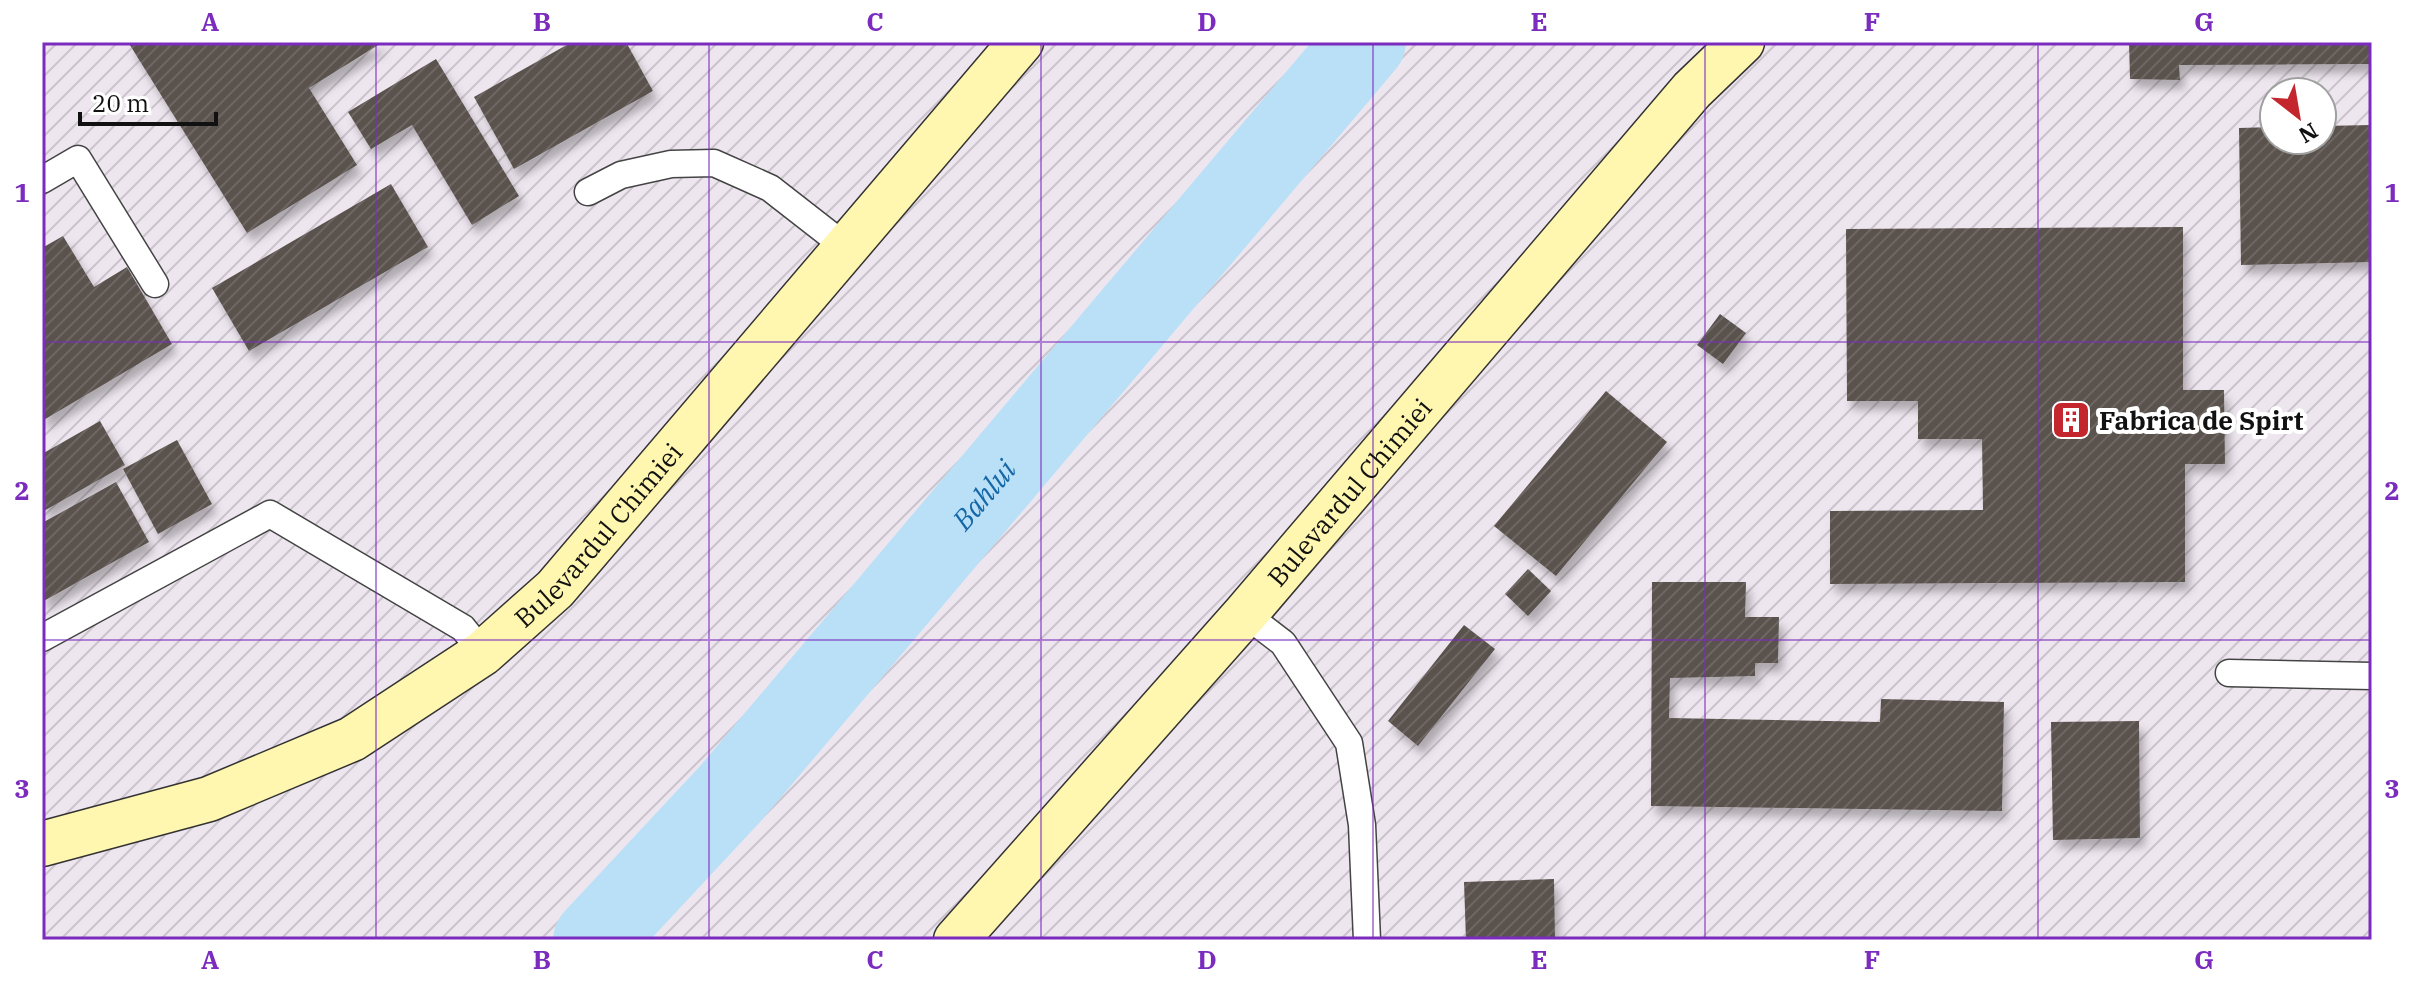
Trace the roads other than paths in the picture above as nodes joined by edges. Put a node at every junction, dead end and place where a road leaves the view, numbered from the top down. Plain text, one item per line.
1 (1021, 42) edge
2 (1742, 42) edge
3 (42, 180) edge
4 (588, 192) dead end
5 (847, 248) junction
6 (155, 284) dead end
7 (1245, 614) junction
8 (42, 638) edge
9 (483, 653) junction
10 (2229, 673) dead end
11 (2372, 676) edge
12 (42, 844) edge
13 (956, 940) edge
14 (1367, 940) edge

1 - 5 street, Bulevardul Chimiei
2 - 7 street, Bulevardul Chimiei
3 - 6 lane
4 - 5 lane
5 - 9 street, Bulevardul Chimiei
7 - 13 street, Bulevardul Chimiei
7 - 14 lane
8 - 9 lane
9 - 12 street, Bulevardul Chimiei
10 - 11 lane

